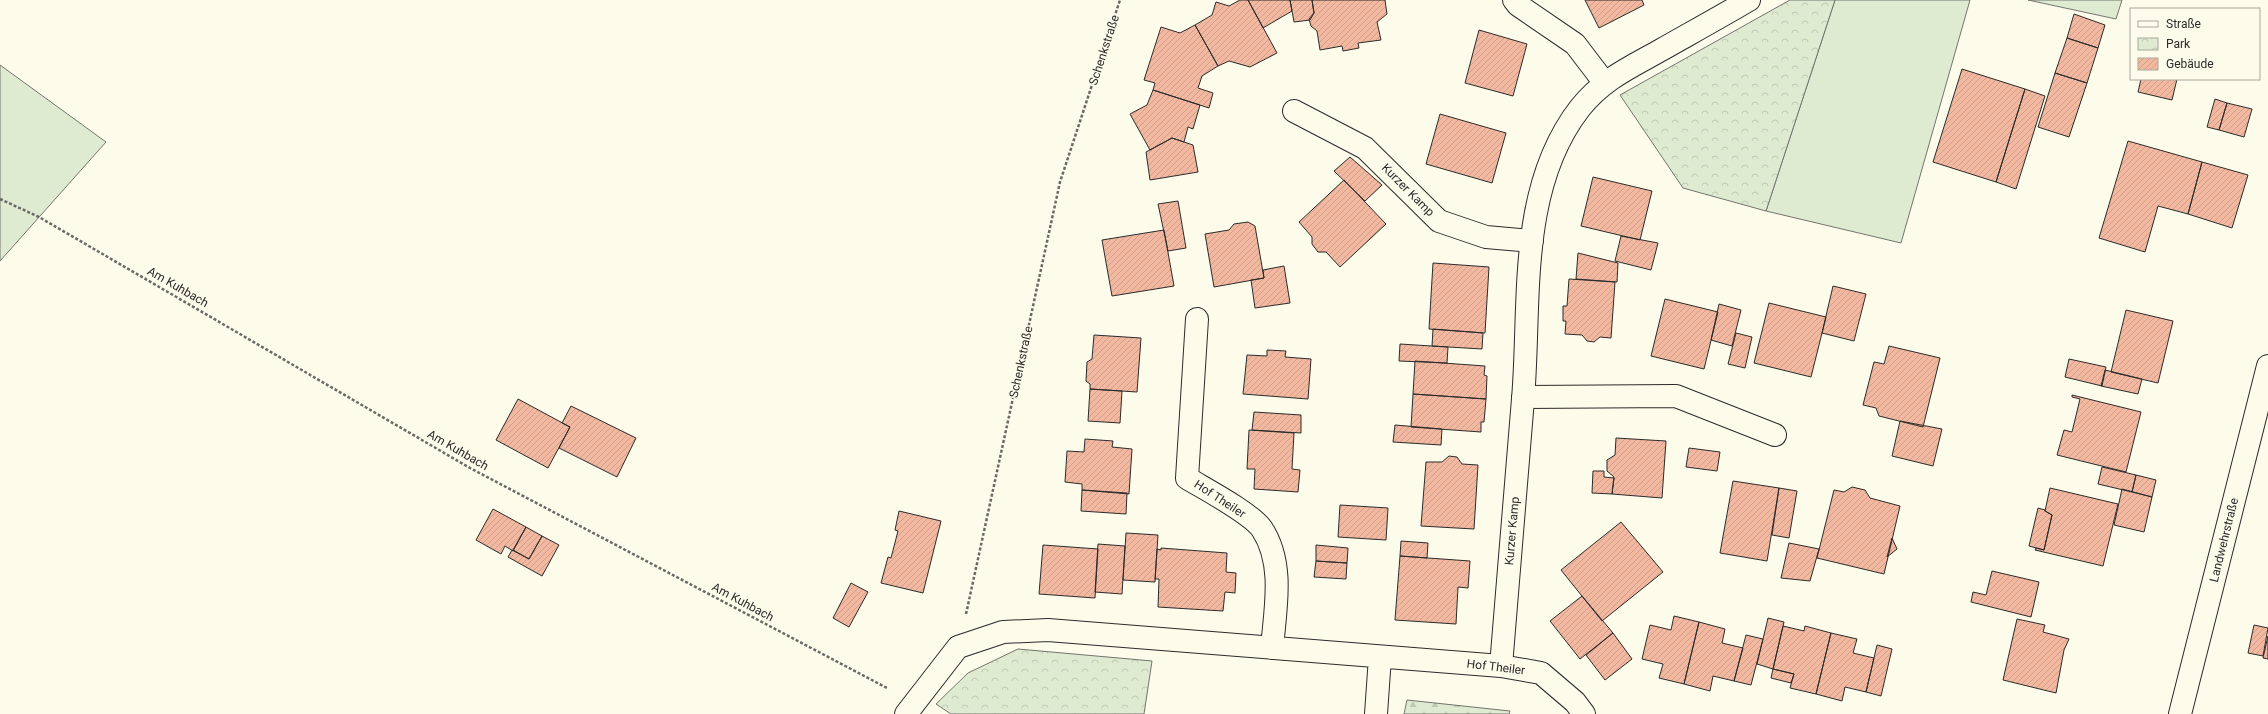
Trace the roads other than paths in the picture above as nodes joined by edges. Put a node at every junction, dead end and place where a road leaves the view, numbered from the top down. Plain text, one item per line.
1 (1514, 0) edge
2 (1749, 0) edge
3 (1604, 82) junction
4 (1294, 111) dead end
5 (1532, 241) junction
6 (1197, 319) dead end
7 (2267, 376) edge
8 (1523, 397) junction
9 (1775, 435) dead end
10 (1272, 648) junction
11 (1380, 657) junction
12 (1501, 666) junction
13 (910, 708) edge
14 (1376, 714) edge
15 (1584, 714) edge
16 (2180, 714) edge

1 - 3 street
2 - 3 street, Kurzer Kamp
3 - 5 street, Kurzer Kamp
4 - 5 street, Kurzer Kamp
5 - 8 street, Kurzer Kamp
6 - 10 street, Hof Theiler
7 - 16 street, Landwehrstraße
8 - 9 street
8 - 12 street, Kurzer Kamp
10 - 11 street, Hof Theiler
10 - 13 street, Hof Theiler
11 - 12 street, Hof Theiler
11 - 14 street
12 - 15 street, Hof Theiler

